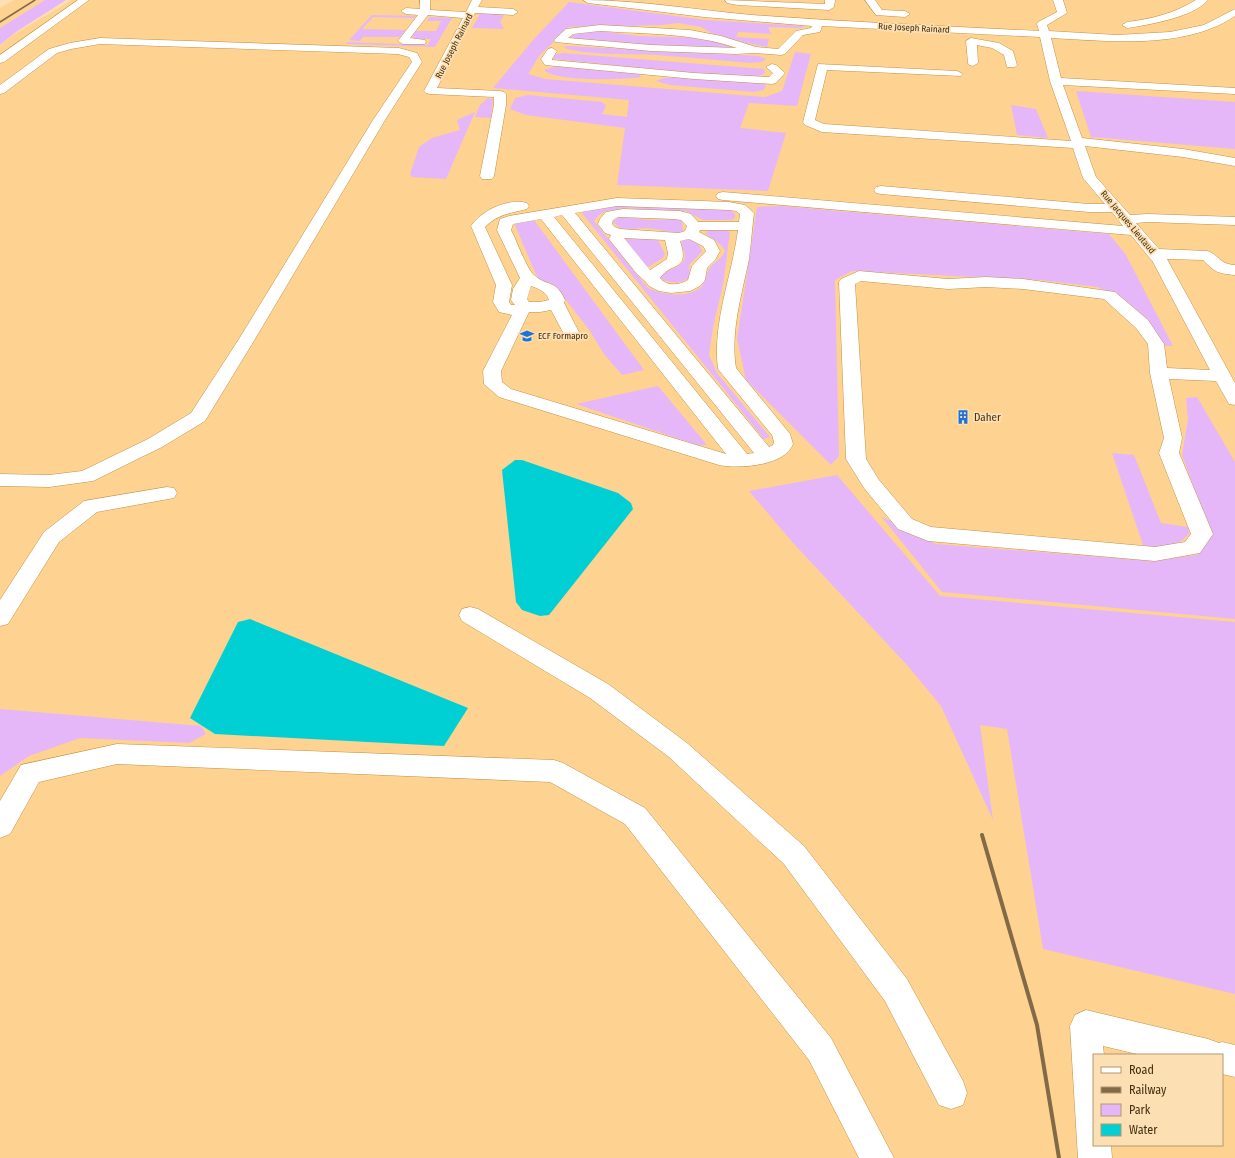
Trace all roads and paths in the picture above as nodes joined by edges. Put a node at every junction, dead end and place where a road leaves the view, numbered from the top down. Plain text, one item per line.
1 (84, 0) edge
2 (425, 0) edge
3 (588, 0) edge
4 (830, 0) edge
5 (870, 0) edge
6 (1058, 0) edge
7 (1203, 0) edge
8 (734, 1) edge
9 (790, 4) junction
10 (473, 8) edge
11 (1184, 10) junction
12 (406, 11) dead end
13 (425, 12) junction
14 (513, 12) dead end
15 (1235, 12) edge
16 (1198, 13) dead end
17 (918, 15) dead end
18 (1212, 15) dead end
19 (730, 16) junction
20 (1225, 18) junction
21 (995, 19) dead end
22 (786, 20) junction
23 (816, 26) junction
24 (1118, 26) dead end
25 (737, 27) dead end
26 (998, 32) junction
27 (1044, 35) junction
28 (559, 40) junction
29 (971, 41) junction
30 (422, 42) dead end
31 (755, 50) junction
32 (781, 52) junction
33 (620, 56) dead end
34 (0, 60) edge
35 (676, 60) dead end
36 (973, 63) dead end
37 (1011, 65) dead end
38 (653, 72) junction
39 (957, 74) dead end
40 (1056, 81) junction
41 (643, 84) dead end
42 (1235, 91) edge
43 (0, 92) edge
44 (1078, 143) junction
45 (1235, 162) edge
46 (487, 176) dead end
47 (881, 190) dead end
48 (1116, 208) junction
49 (565, 210) junction
50 (544, 214) junction
51 (1126, 220) junction
52 (1235, 221) edge
53 (745, 226) junction
54 (693, 230) junction
55 (1136, 231) junction
56 (620, 233) junction
57 (671, 237) junction
58 (1155, 254) junction
59 (1235, 270) edge
60 (528, 278) junction
61 (652, 278) junction
62 (556, 304) junction
63 (522, 309) junction
64 (571, 332) dead end
65 (1159, 373) junction
66 (1222, 376) junction
67 (1235, 399) edge
68 (766, 456) junction
69 (742, 461) junction
70 (0, 480) edge
71 (167, 493) dead end
72 (470, 616) dead end
73 (0, 618) edge
74 (0, 826) edge
75 (1204, 1054) edge
76 (1223, 1058) edge
77 (1235, 1061) edge
78 (951, 1093) dead end
79 (1093, 1129) edge
80 (1094, 1146) edge
81 (877, 1158) edge
82 (1095, 1158) edge

1 - 34 street
2 - 13 street
3 - 19 street, Rue Joseph Rainard
4 - 9 street
5 - 17 street
6 - 27 street
7 - 11 street
8 - 9 street
8 - 19 street
9 - 22 street
10 - 13 street
10 - 14 street
10 - 46 street, Rue Joseph Rainard
11 - 16 street
11 - 24 street
12 - 13 street
13 - 30 street
15 - 20 street, Rue Joseph Rainard
18 - 20 street
19 - 22 street, Rue Joseph Rainard
20 - 27 street, Rue Joseph Rainard
21 - 26 street
22 - 23 street, Rue Joseph Rainard
23 - 25 street
23 - 26 street, Rue Joseph Rainard
23 - 29 street
23 - 32 street
26 - 27 street, Rue Joseph Rainard
27 - 40 street, Rue Jacques Lieutaud
28 - 31 street
28 - 31 street
28 - 38 street
29 - 36 street
29 - 37 street
31 - 32 street
32 - 38 street
33 - 35 street
38 - 41 street
39 - 44 street
40 - 42 street
40 - 44 street, Rue Jacques Lieutaud
43 - 70 street
44 - 45 street
44 - 48 street, Rue Jacques Lieutaud
47 - 48 street
48 - 51 street, Rue Jacques Lieutaud
49 - 50 street
49 - 53 street
49 - 68 street
50 - 60 street
50 - 69 street
51 - 52 street
51 - 55 street, Rue Jacques Lieutaud
53 - 54 street
53 - 68 street
54 - 56 street
54 - 57 street
54 - 61 street
55 - 58 street, Rue Jacques Lieutaud
55 - 63 street
56 - 57 street
56 - 61 street
57 - 61 street
58 - 59 street
58 - 66 street, Rue Jacques Lieutaud
60 - 62 street
60 - 63 street
62 - 63 street
62 - 64 street
63 - 69 street
65 - 65 street
65 - 66 street
66 - 67 street, Rue Jacques Lieutaud
68 - 69 street
71 - 73 street
72 - 78 street
74 - 81 street
75 - 79 street
76 - 77 street
80 - 82 street

